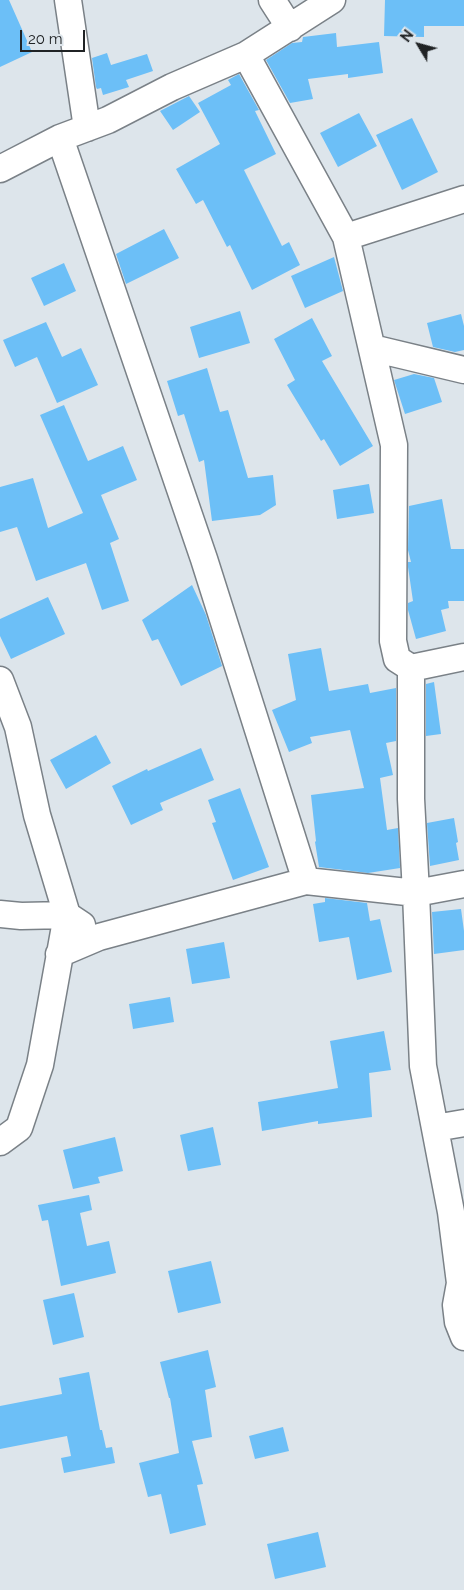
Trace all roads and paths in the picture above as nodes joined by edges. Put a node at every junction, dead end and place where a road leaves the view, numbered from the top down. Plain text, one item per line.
1 (68, 0) edge
2 (272, 0) edge
3 (332, 0) edge
4 (290, 28) junction
5 (246, 55) junction
6 (87, 128) junction
7 (60, 138) junction
8 (0, 169) edge
9 (464, 199) edge
10 (346, 237) junction
11 (372, 348) junction
12 (464, 370) edge
13 (464, 657) edge
14 (411, 668) junction
15 (0, 680) edge
16 (306, 881) junction
17 (464, 884) edge
18 (416, 893) junction
19 (0, 914) edge
20 (68, 915) junction
21 (99, 937) junction
22 (59, 954) junction
23 (464, 1123) edge
24 (435, 1128) junction
25 (0, 1142) edge
26 (464, 1337) edge

1 - 6 street
2 - 4 street
3 - 4 street
4 - 5 street
5 - 6 street
5 - 10 street
6 - 7 street
7 - 8 street
7 - 16 street
9 - 10 street
10 - 11 street
11 - 12 street
11 - 14 street
13 - 14 street
14 - 18 street
15 - 20 street
16 - 18 street
16 - 21 street
17 - 18 street
18 - 24 street
19 - 20 street
20 - 21 street
20 - 22 street
21 - 22 street
22 - 25 street
23 - 24 street
24 - 26 street

